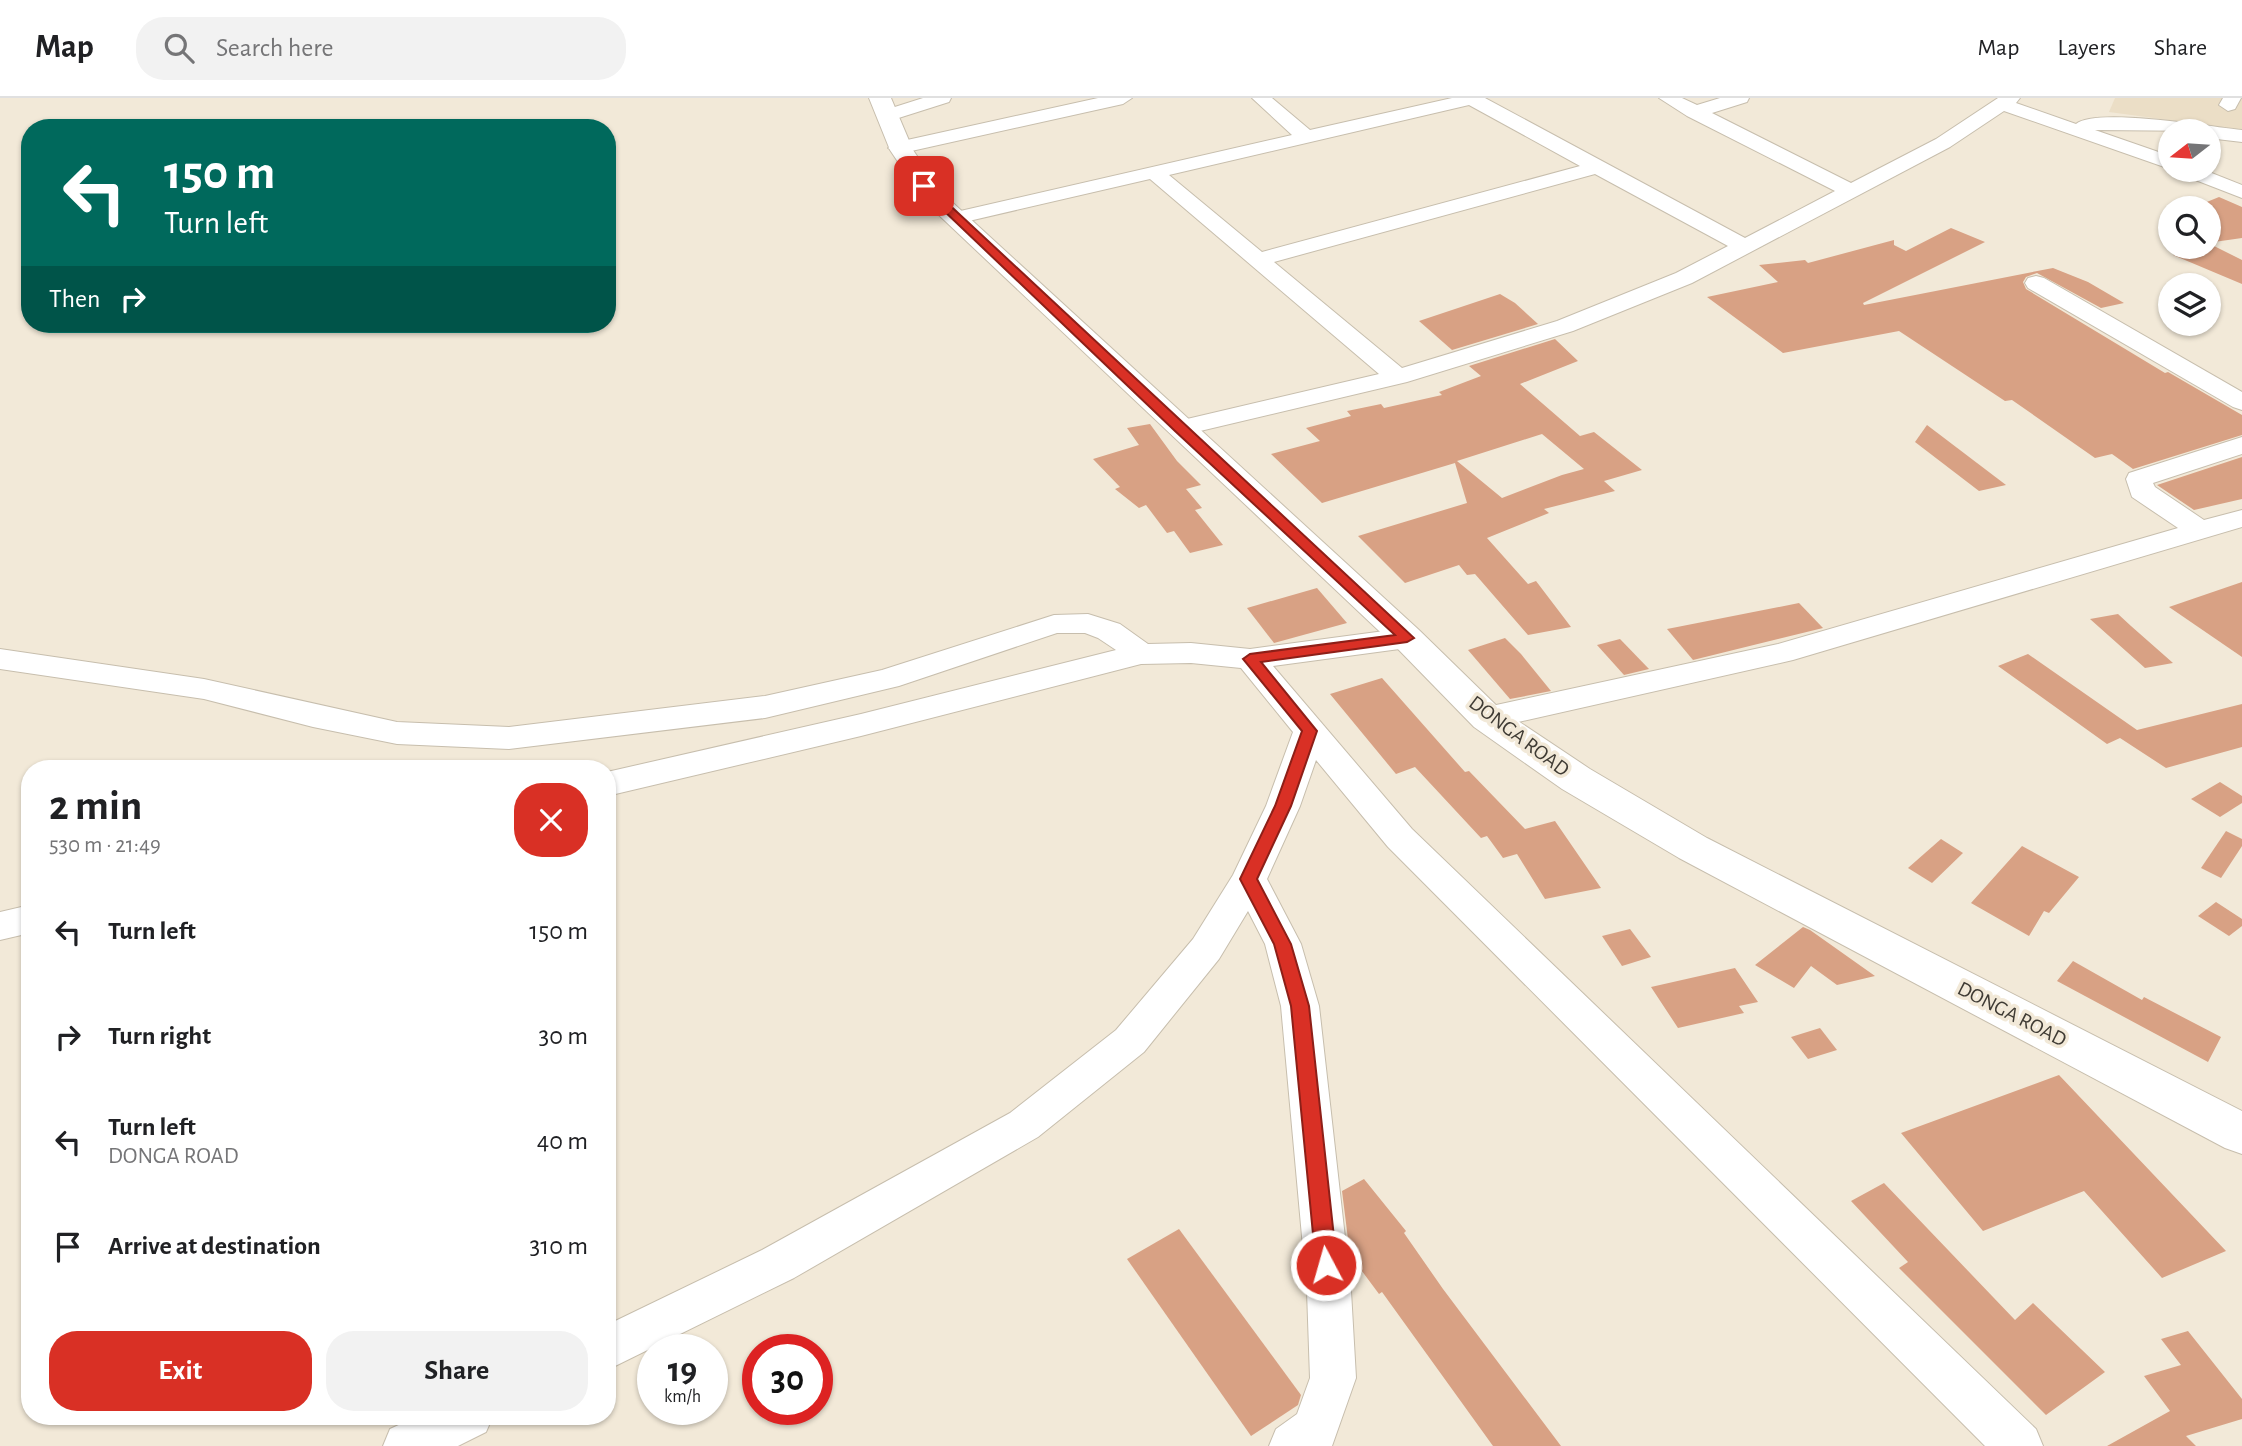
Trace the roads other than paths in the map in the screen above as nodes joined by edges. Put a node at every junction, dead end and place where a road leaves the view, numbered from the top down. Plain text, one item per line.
1 (942, 98) edge
2 (1123, 98) edge
3 (1261, 98) edge
4 (1668, 98) edge
5 (1741, 98) edge
6 (1473, 99) edge
7 (2008, 101) edge
8 (1694, 112) junction
9 (888, 121) edge
10 (2158, 126) edge
11 (2071, 127) junction
12 (2221, 134) edge
13 (1305, 136) junction
14 (2242, 136) edge
15 (2158, 159) edge
16 (1597, 167) junction
17 (1153, 172) junction
18 (2217, 182) edge
19 (1851, 191) junction
20 (2242, 192) edge
21 (956, 218) junction
22 (1744, 246) junction
23 (1258, 260) junction
24 (2036, 283) dead end
25 (1398, 377) junction
26 (2242, 402) edge
27 (1179, 428) junction
28 (2242, 445) edge
29 (2242, 518) edge
30 (2202, 531) junction
31 (1407, 638) junction
32 (1141, 654) junction
33 (0, 659) edge
34 (1250, 659) junction
35 (1487, 718) junction
36 (1310, 731) junction
37 (616, 782) edge
38 (1249, 879) junction
39 (21, 921) edge
40 (0, 926) edge
41 (2242, 1134) edge
42 (616, 1344) edge
43 (450, 1425) edge
44 (407, 1446) edge
45 (1293, 1446) edge
46 (2020, 1446) edge

1 - 9 street
2 - 9 street
3 - 13 street
4 - 8 street
5 - 8 street
6 - 13 street
6 - 16 street
7 - 11 street
7 - 19 street
8 - 19 street
9 - 21 street, DONGA ROAD
10 - 11 street
11 - 15 street
12 - 14 street
13 - 17 street
16 - 22 street
16 - 23 street
17 - 21 street
17 - 23 street
18 - 20 street
19 - 22 street
21 - 27 street, DONGA ROAD
22 - 25 street
23 - 25 street
24 - 26 street
25 - 27 street
27 - 31 street, DONGA ROAD
28 - 30 street
29 - 30 street
30 - 35 street
31 - 34 street
31 - 35 street, DONGA ROAD
32 - 33 street
32 - 34 street
32 - 37 street
34 - 36 street
35 - 41 street, DONGA ROAD
36 - 38 street
36 - 46 street
38 - 42 street
38 - 45 street
39 - 40 street
43 - 44 street

